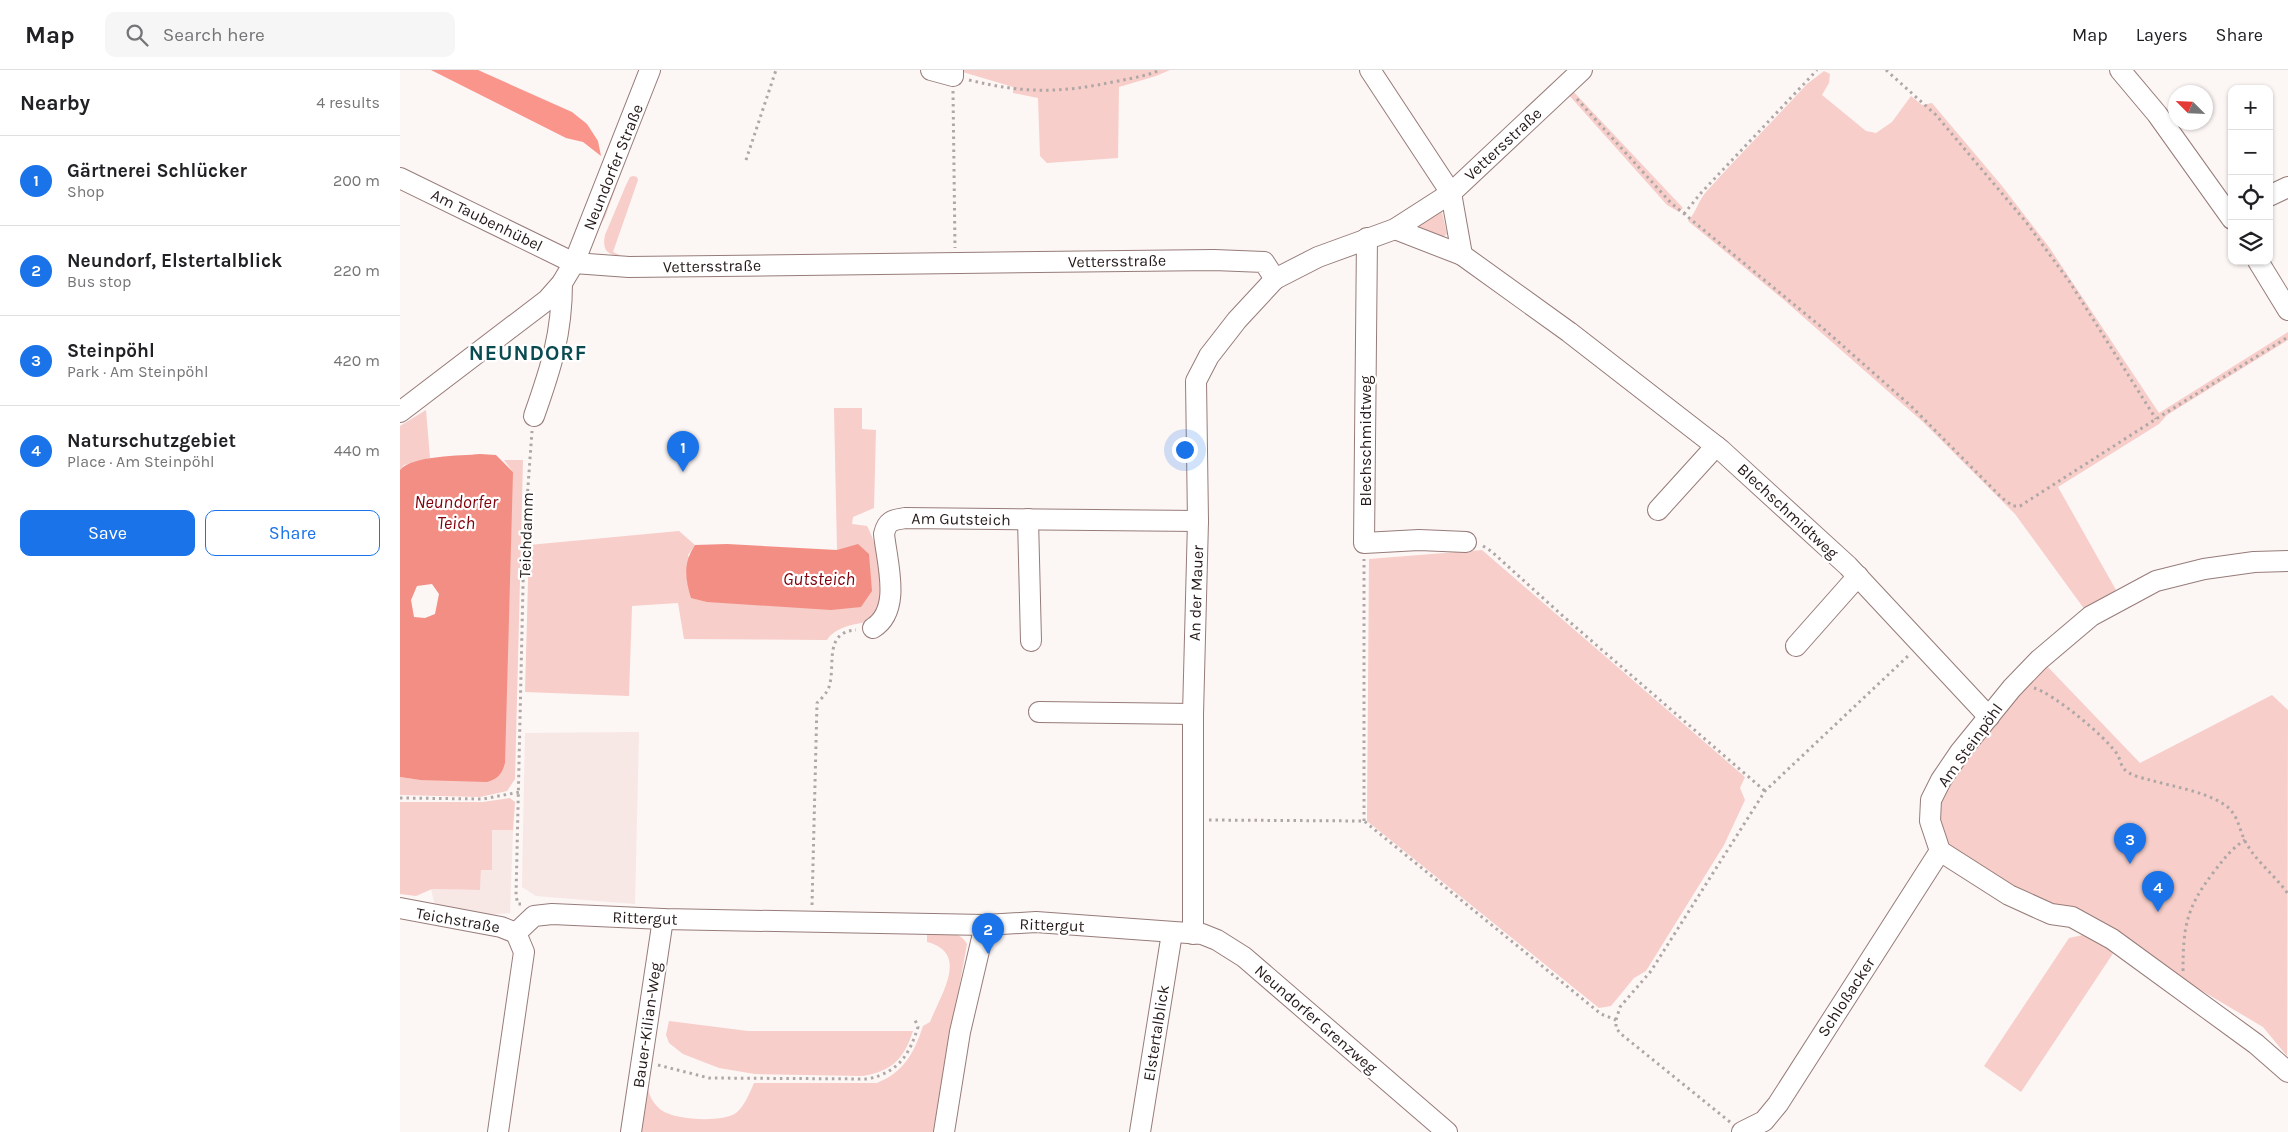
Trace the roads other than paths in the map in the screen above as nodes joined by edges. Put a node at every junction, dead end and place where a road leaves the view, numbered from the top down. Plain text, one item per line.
1 (650, 70) edge
2 (931, 70) edge
3 (1370, 70) edge
4 (1582, 70) edge
5 (2120, 70) edge
6 (953, 73) edge
7 (400, 178) edge
8 (2288, 187) edge
9 (1451, 193) junction
10 (2273, 194) edge
11 (2228, 214) edge
12 (1395, 229) junction
13 (1367, 238) junction
14 (1462, 255) junction
15 (574, 263) junction
16 (2260, 265) edge
17 (1275, 279) junction
18 (562, 283) junction
19 (2288, 310) edge
20 (400, 412) edge
21 (534, 416) road end
22 (1716, 446) junction
23 (1658, 510) dead end
24 (1028, 519) junction
25 (1198, 521) junction
26 (1466, 542) road end
27 (2288, 561) edge
28 (1858, 576) junction
29 (873, 628) dead end
30 (1031, 641) dead end
31 (1796, 646) dead end
32 (1039, 712) dead end
33 (1193, 714) junction
34 (1989, 716) junction
35 (1940, 851) junction
36 (400, 908) edge
37 (663, 919) junction
38 (985, 925) junction
39 (516, 933) junction
40 (1172, 933) junction
41 (1193, 934) junction
42 (2288, 1072) edge
43 (1738, 1129) edge
44 (498, 1132) edge
45 (631, 1132) edge
46 (944, 1132) edge
47 (1140, 1132) edge
48 (1447, 1132) edge

1 - 15 street, Neundorfer Straße
2 - 6 street
3 - 9 street
4 - 9 street, Vettersstraße
5 - 11 street
7 - 15 street, Am Taubenhübel
8 - 10 street
9 - 12 street, Vettersstraße
9 - 14 street
12 - 13 street, Vettersstraße
12 - 14 street, Blechschmidtweg
13 - 17 street, Vettersstraße
13 - 26 street, Blechschmidtweg
14 - 22 street, Blechschmidtweg
15 - 17 street, Vettersstraße
15 - 18 street
16 - 19 street
17 - 25 street, An der Mauer
18 - 20 street
18 - 21 street
22 - 23 street
22 - 28 street, Blechschmidtweg
24 - 25 street, Am Gutsteich
24 - 29 street, Am Gutsteich
24 - 30 street, Am Gutsteich
25 - 33 street, An der Mauer
27 - 34 street, Am Steinpöhl
28 - 31 street
28 - 34 street, Blechschmidtweg
32 - 33 street
33 - 41 street, An der Mauer
34 - 35 street, Am Steinpöhl
35 - 42 street
35 - 43 street, Schloßacker
36 - 39 street, Teichstraße
37 - 38 street, Rittergut
37 - 39 street, Rittergut
37 - 45 street, Bauer-Kilian-Weg
38 - 40 street, Rittergut
38 - 46 street
39 - 44 street
40 - 41 street, Neundorfer Grenzweg
40 - 47 street, Elstertalblick
41 - 48 street, Neundorfer Grenzweg

